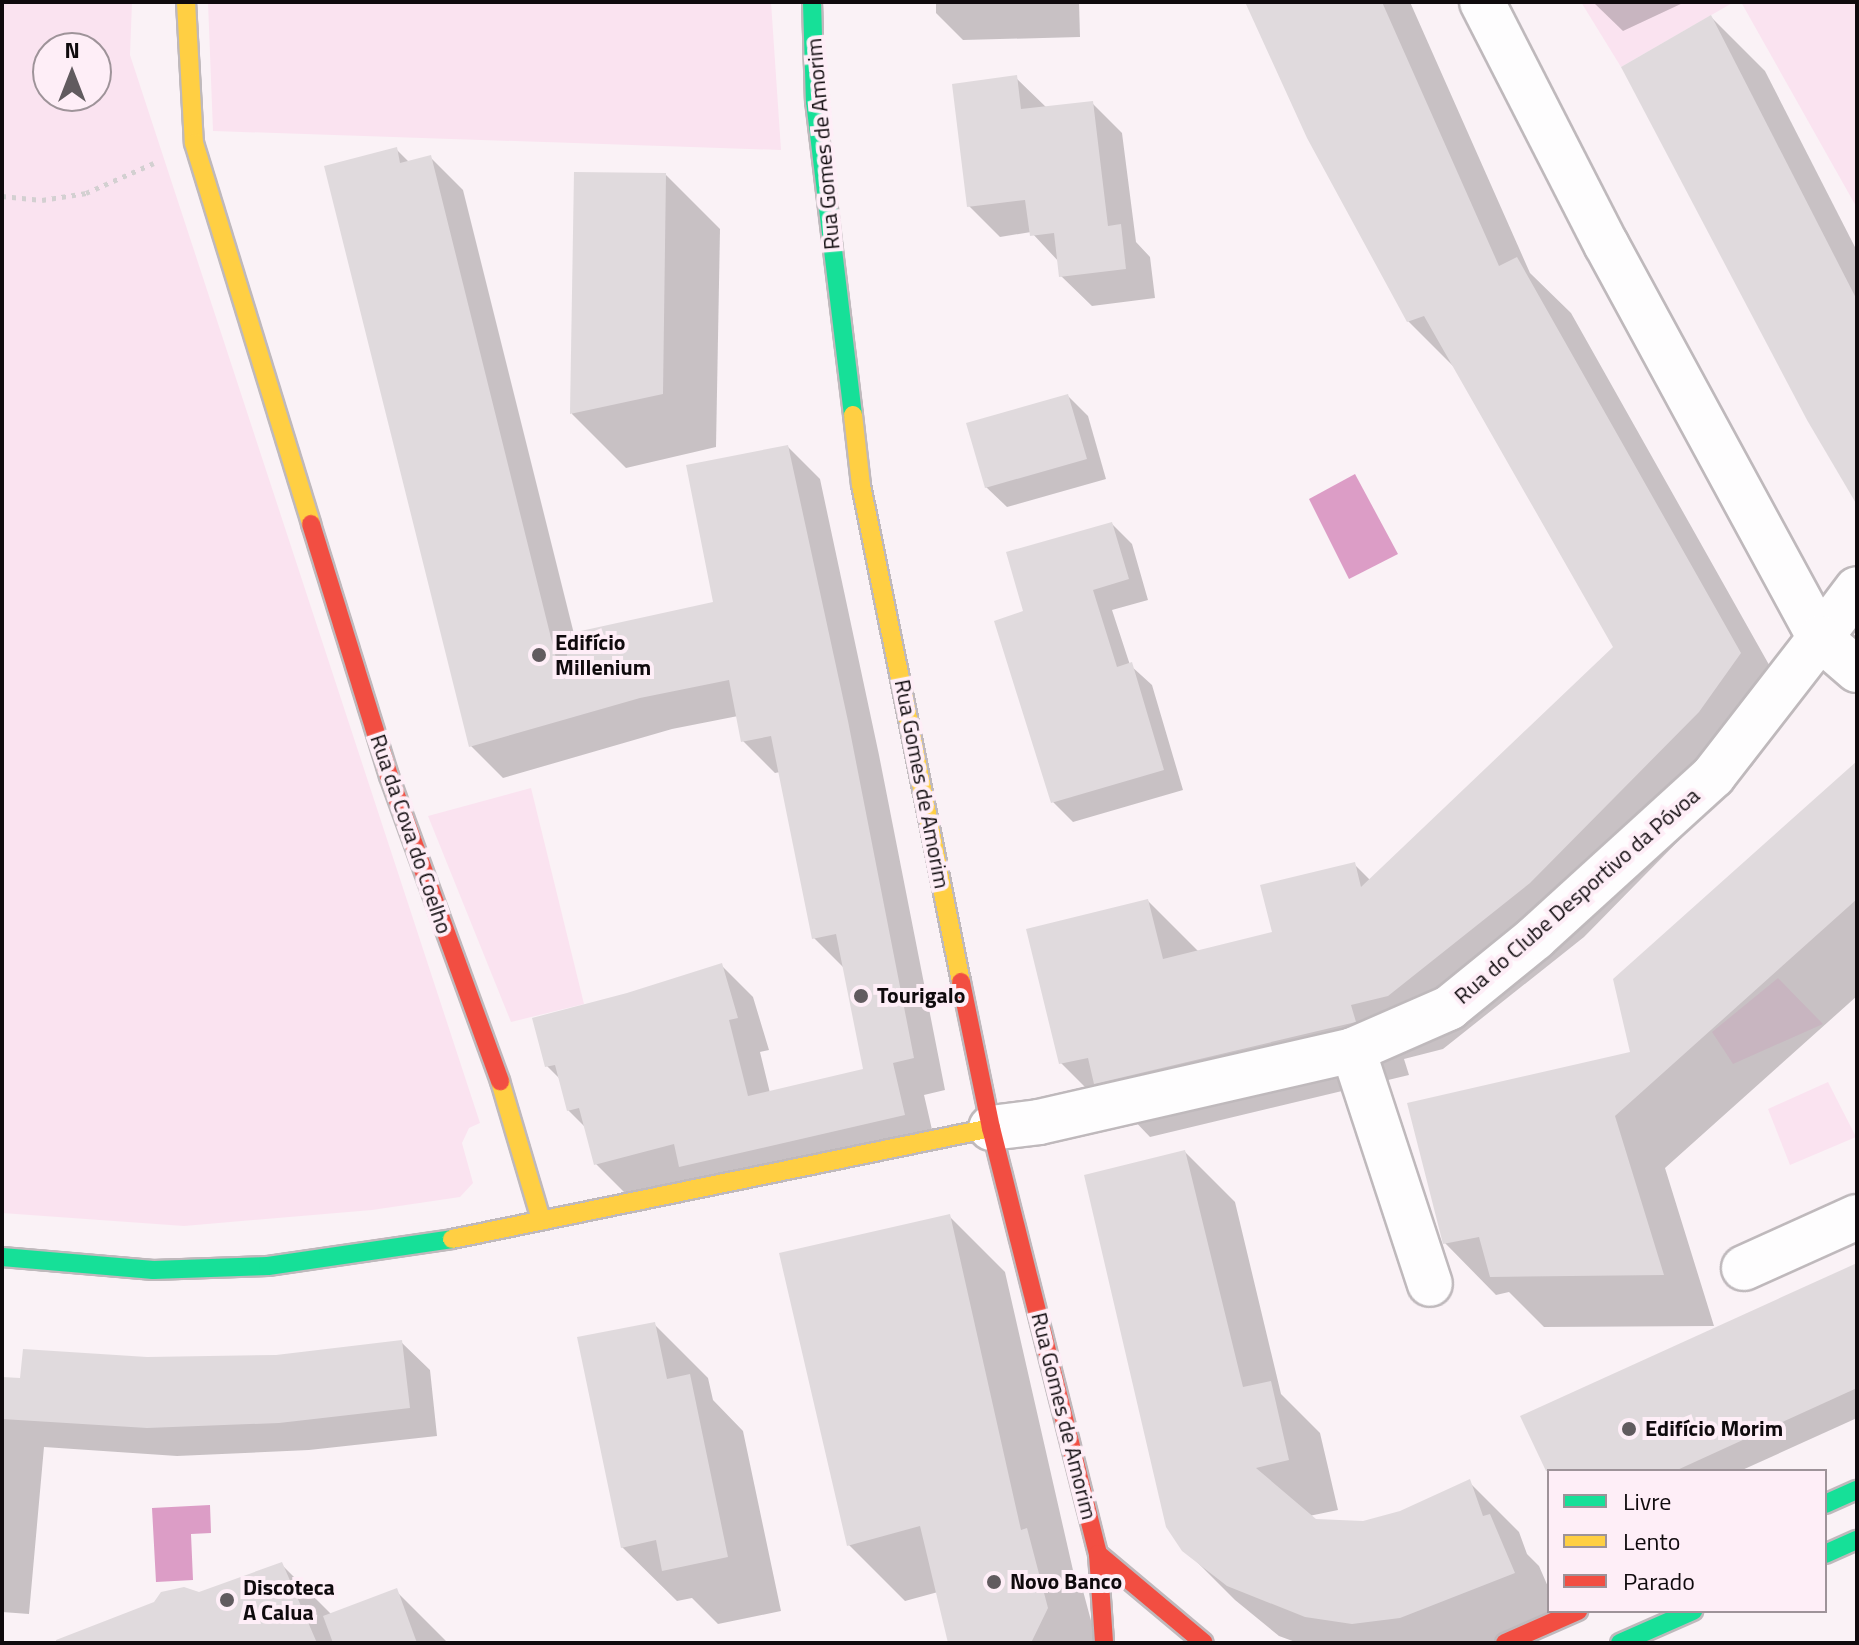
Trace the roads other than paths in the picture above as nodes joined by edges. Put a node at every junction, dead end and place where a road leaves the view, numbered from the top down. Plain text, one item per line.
1 (186, 2) edge
2 (812, 2) edge
3 (1482, 2) edge
4 (1857, 589) edge
5 (1820, 638) junction
6 (1857, 670) edge
7 (1353, 1050) junction
8 (991, 1128) junction
9 (1857, 1217) edge
10 (541, 1219) junction
11 (2, 1257) edge
12 (1744, 1268) dead end
13 (1430, 1284) dead end
14 (1857, 1490) edge
15 (1827, 1503) edge
16 (1857, 1540) edge
17 (1827, 1553) edge
18 (1098, 1554) junction
19 (1573, 1613) edge
20 (1688, 1613) edge
21 (1104, 1643) edge
22 (1204, 1643) edge
23 (1505, 1643) edge
24 (1620, 1643) edge

1 - 10 street, Rua da Cova do Coelho
2 - 8 street, Rua Gomes de Amorim
3 - 5 street
4 - 5 street, Rua do Clube Desportivo da Póvoa
5 - 6 street
5 - 7 street, Rua do Clube Desportivo da Póvoa
7 - 8 street, Rua do Clube Desportivo da Póvoa
7 - 13 street
8 - 10 street
8 - 18 street, Rua Gomes de Amorim
9 - 12 street
10 - 11 street
14 - 15 street
16 - 17 street
18 - 21 street, Rua Gomes de Amorim
18 - 22 street
19 - 23 street
20 - 24 street

